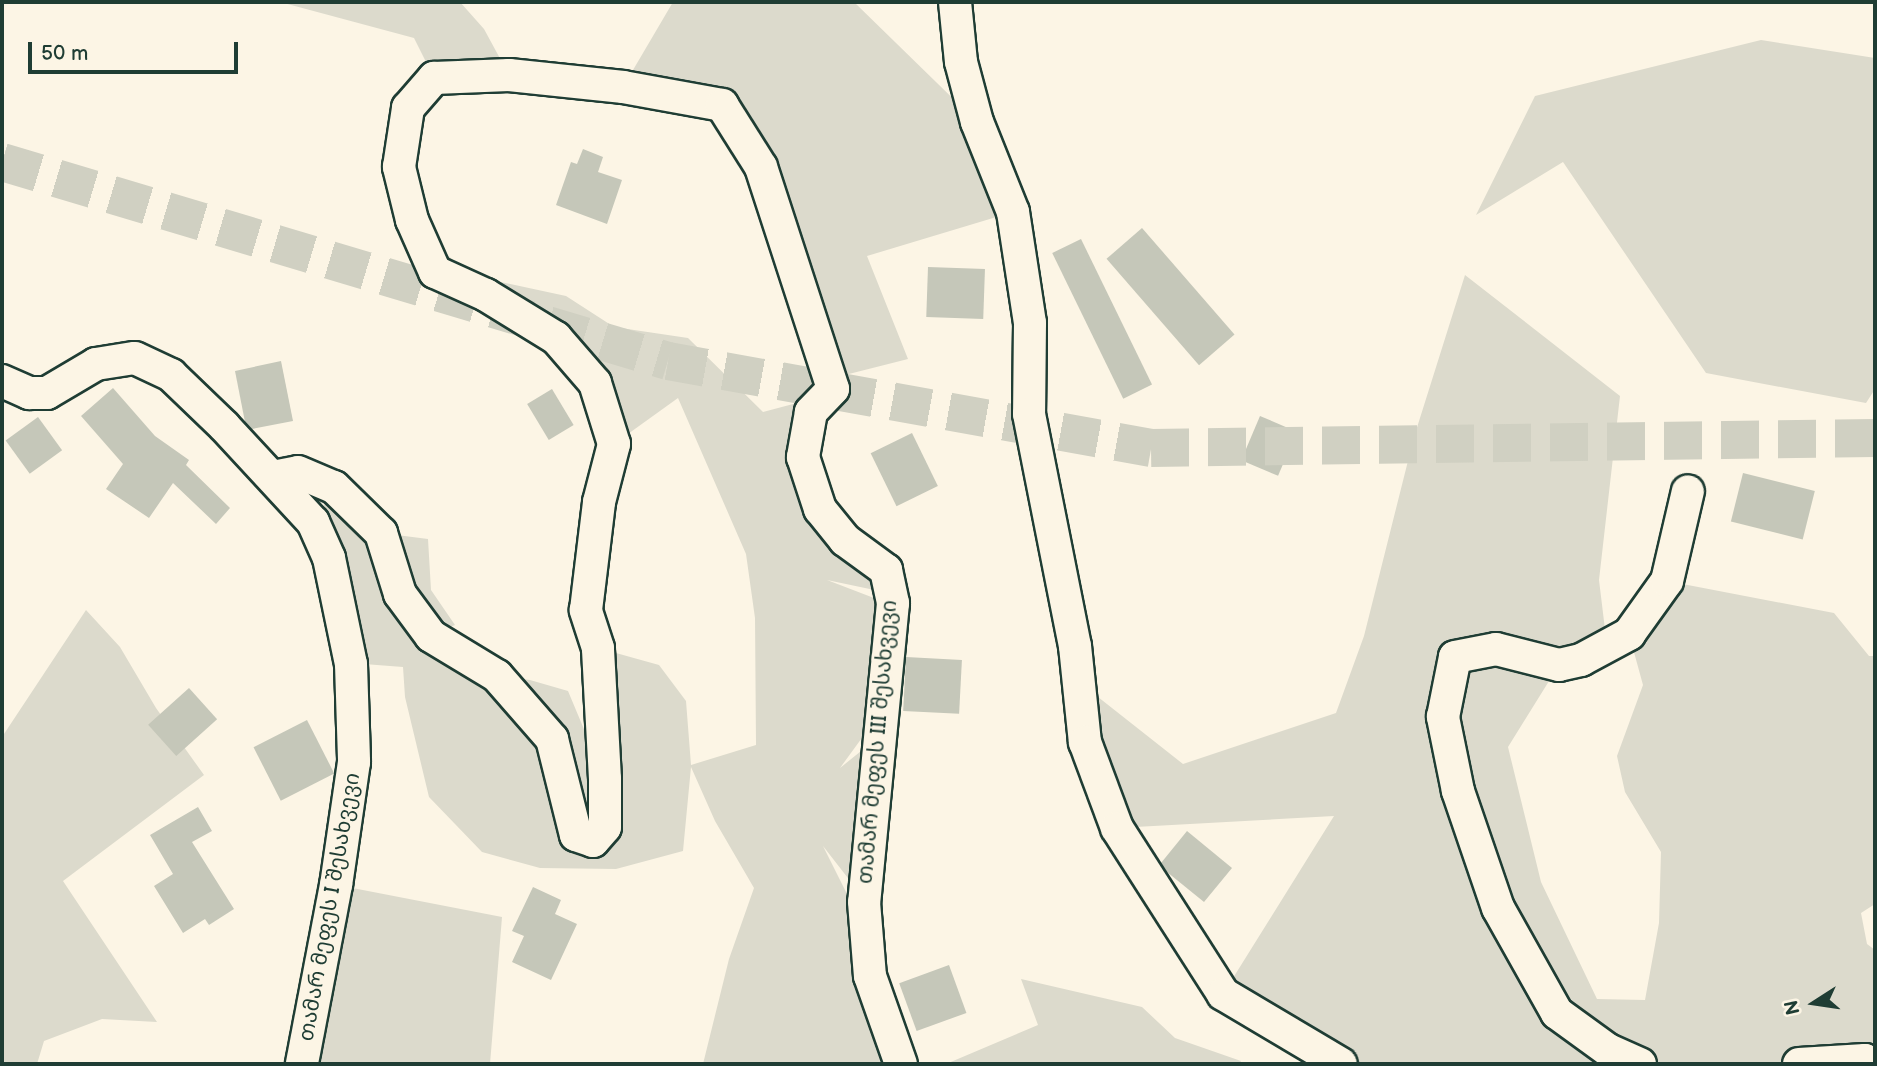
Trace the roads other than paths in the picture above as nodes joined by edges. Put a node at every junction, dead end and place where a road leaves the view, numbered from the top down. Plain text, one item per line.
1 (955, 2) edge
2 (2, 381) edge
3 (273, 477) junction
4 (1688, 491) dead end
5 (1867, 1060) edge
6 (302, 1064) edge
7 (901, 1064) edge
8 (1341, 1064) edge
9 (1640, 1064) edge
10 (1800, 1064) edge

1 - 8 street
2 - 3 street
3 - 6 street, თამარ მეფეს I შესახვევი
3 - 7 street, თამარ მეფეს III შესახვევი
4 - 9 street
5 - 10 street

